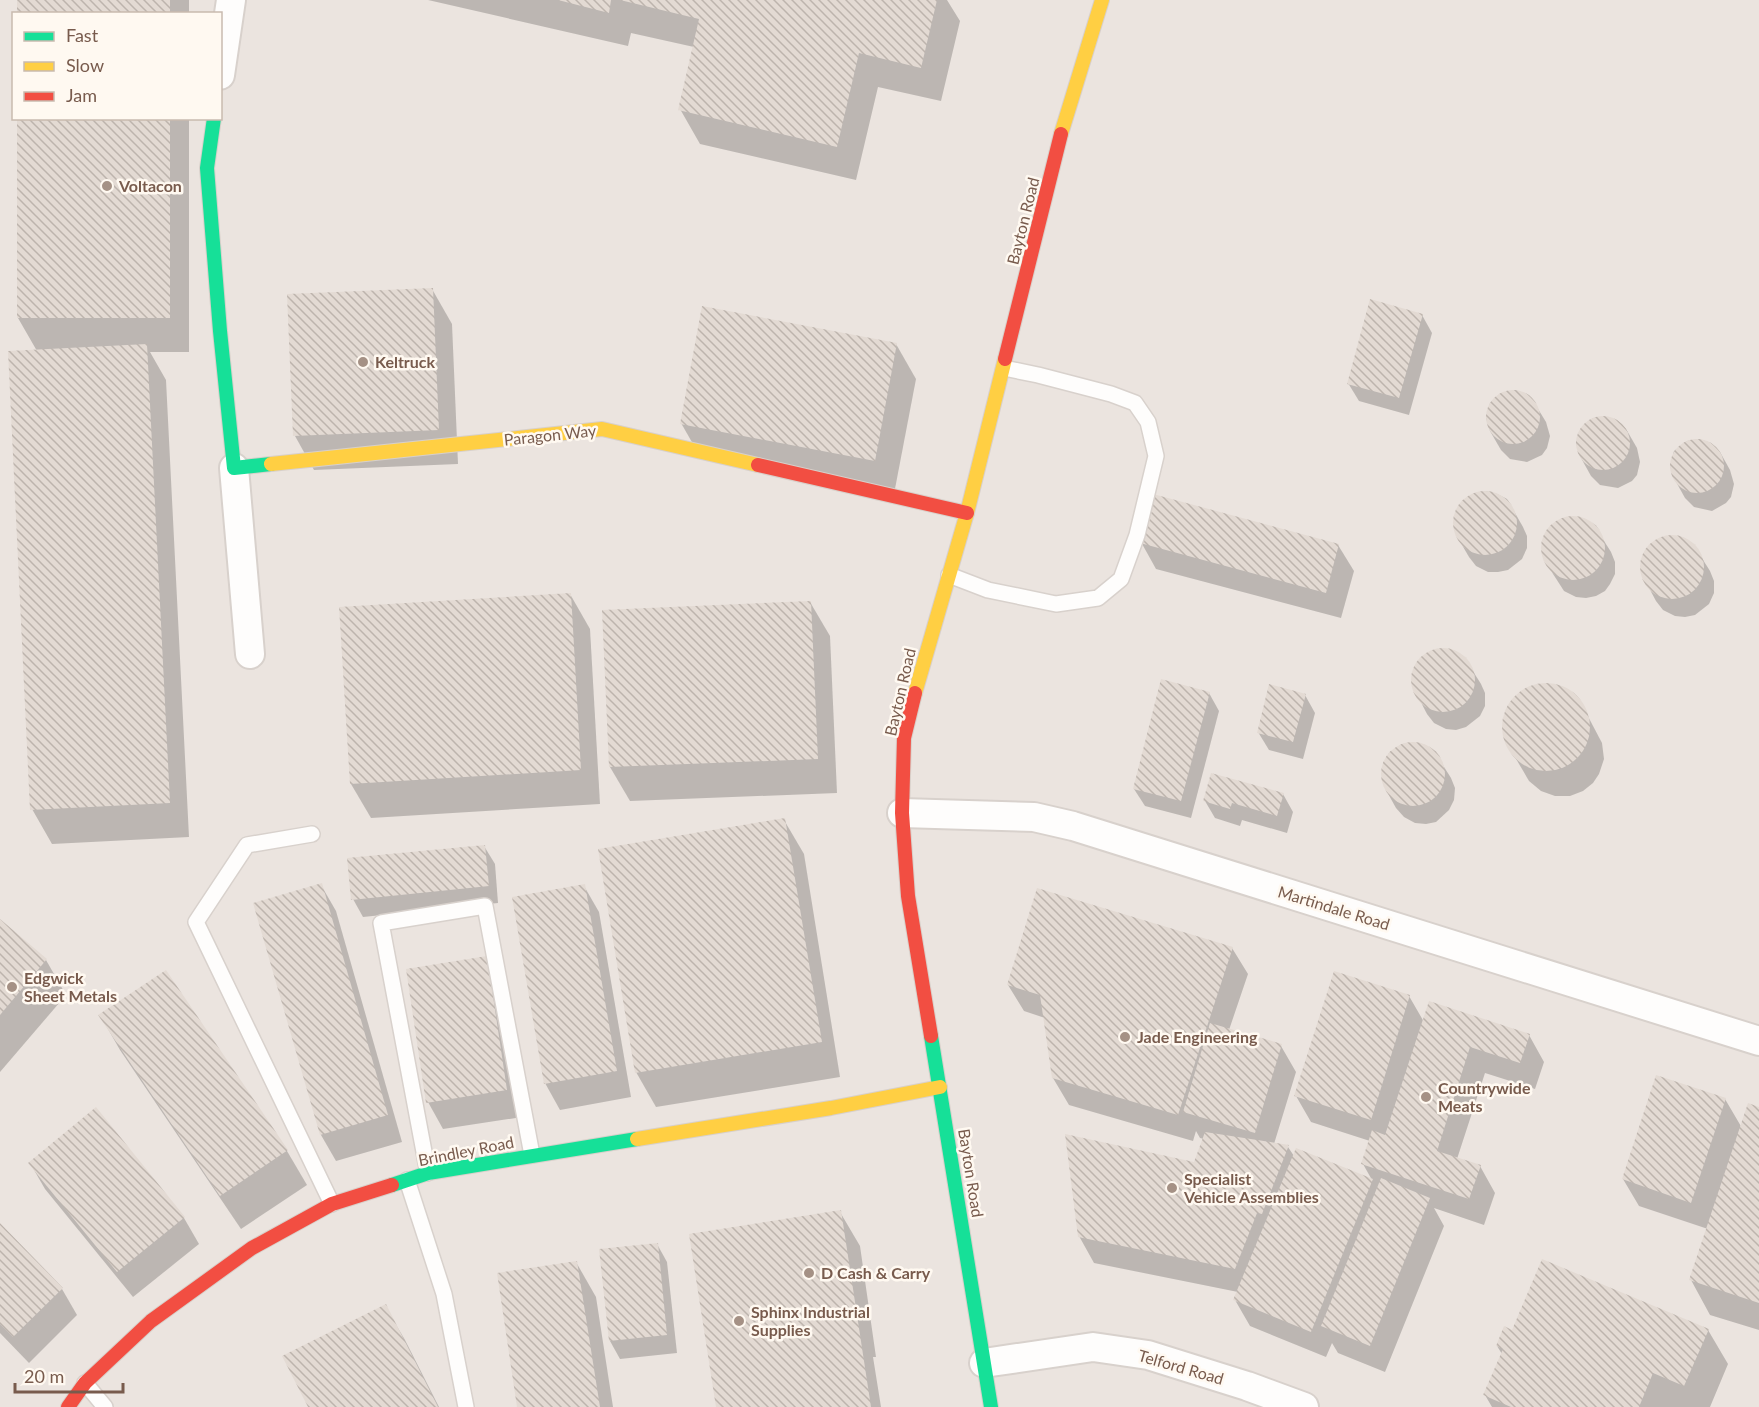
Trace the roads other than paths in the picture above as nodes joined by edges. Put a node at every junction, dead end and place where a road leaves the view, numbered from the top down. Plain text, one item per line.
1 (231, 0) edge
2 (1102, 0) edge
3 (222, 61) edge
4 (214, 120) edge
5 (1004, 368) junction
6 (234, 468) junction
7 (967, 513) junction
8 (949, 575) junction
9 (250, 654) dead end
10 (902, 813) junction
11 (312, 834) dead end
12 (1759, 1041) edge
13 (940, 1087) junction
14 (532, 1155) junction
15 (428, 1173) junction
16 (407, 1180) junction
17 (332, 1204) junction
18 (984, 1363) junction
19 (85, 1383) junction
20 (68, 1407) edge
21 (105, 1407) edge
22 (466, 1407) edge
23 (992, 1407) edge
24 (1304, 1407) edge

1 - 3 street
2 - 5 street, Bayton Road
4 - 6 street
5 - 7 street, Bayton Road
5 - 8 lane
6 - 7 street, Paragon Way
6 - 9 street
7 - 8 street, Bayton Road
8 - 10 street, Bayton Road
10 - 12 street, Martindale Road
10 - 13 street, Bayton Road
11 - 17 lane
13 - 14 street, Brindley Road
13 - 18 street, Bayton Road
14 - 15 street, Brindley Road
14 - 15 lane
15 - 16 street, Brindley Road
16 - 17 street, Brindley Road
16 - 22 lane
17 - 19 street, Brindley Road
18 - 23 street, Bayton Road
18 - 24 street, Telford Road
19 - 20 street, Brindley Road
19 - 21 lane

